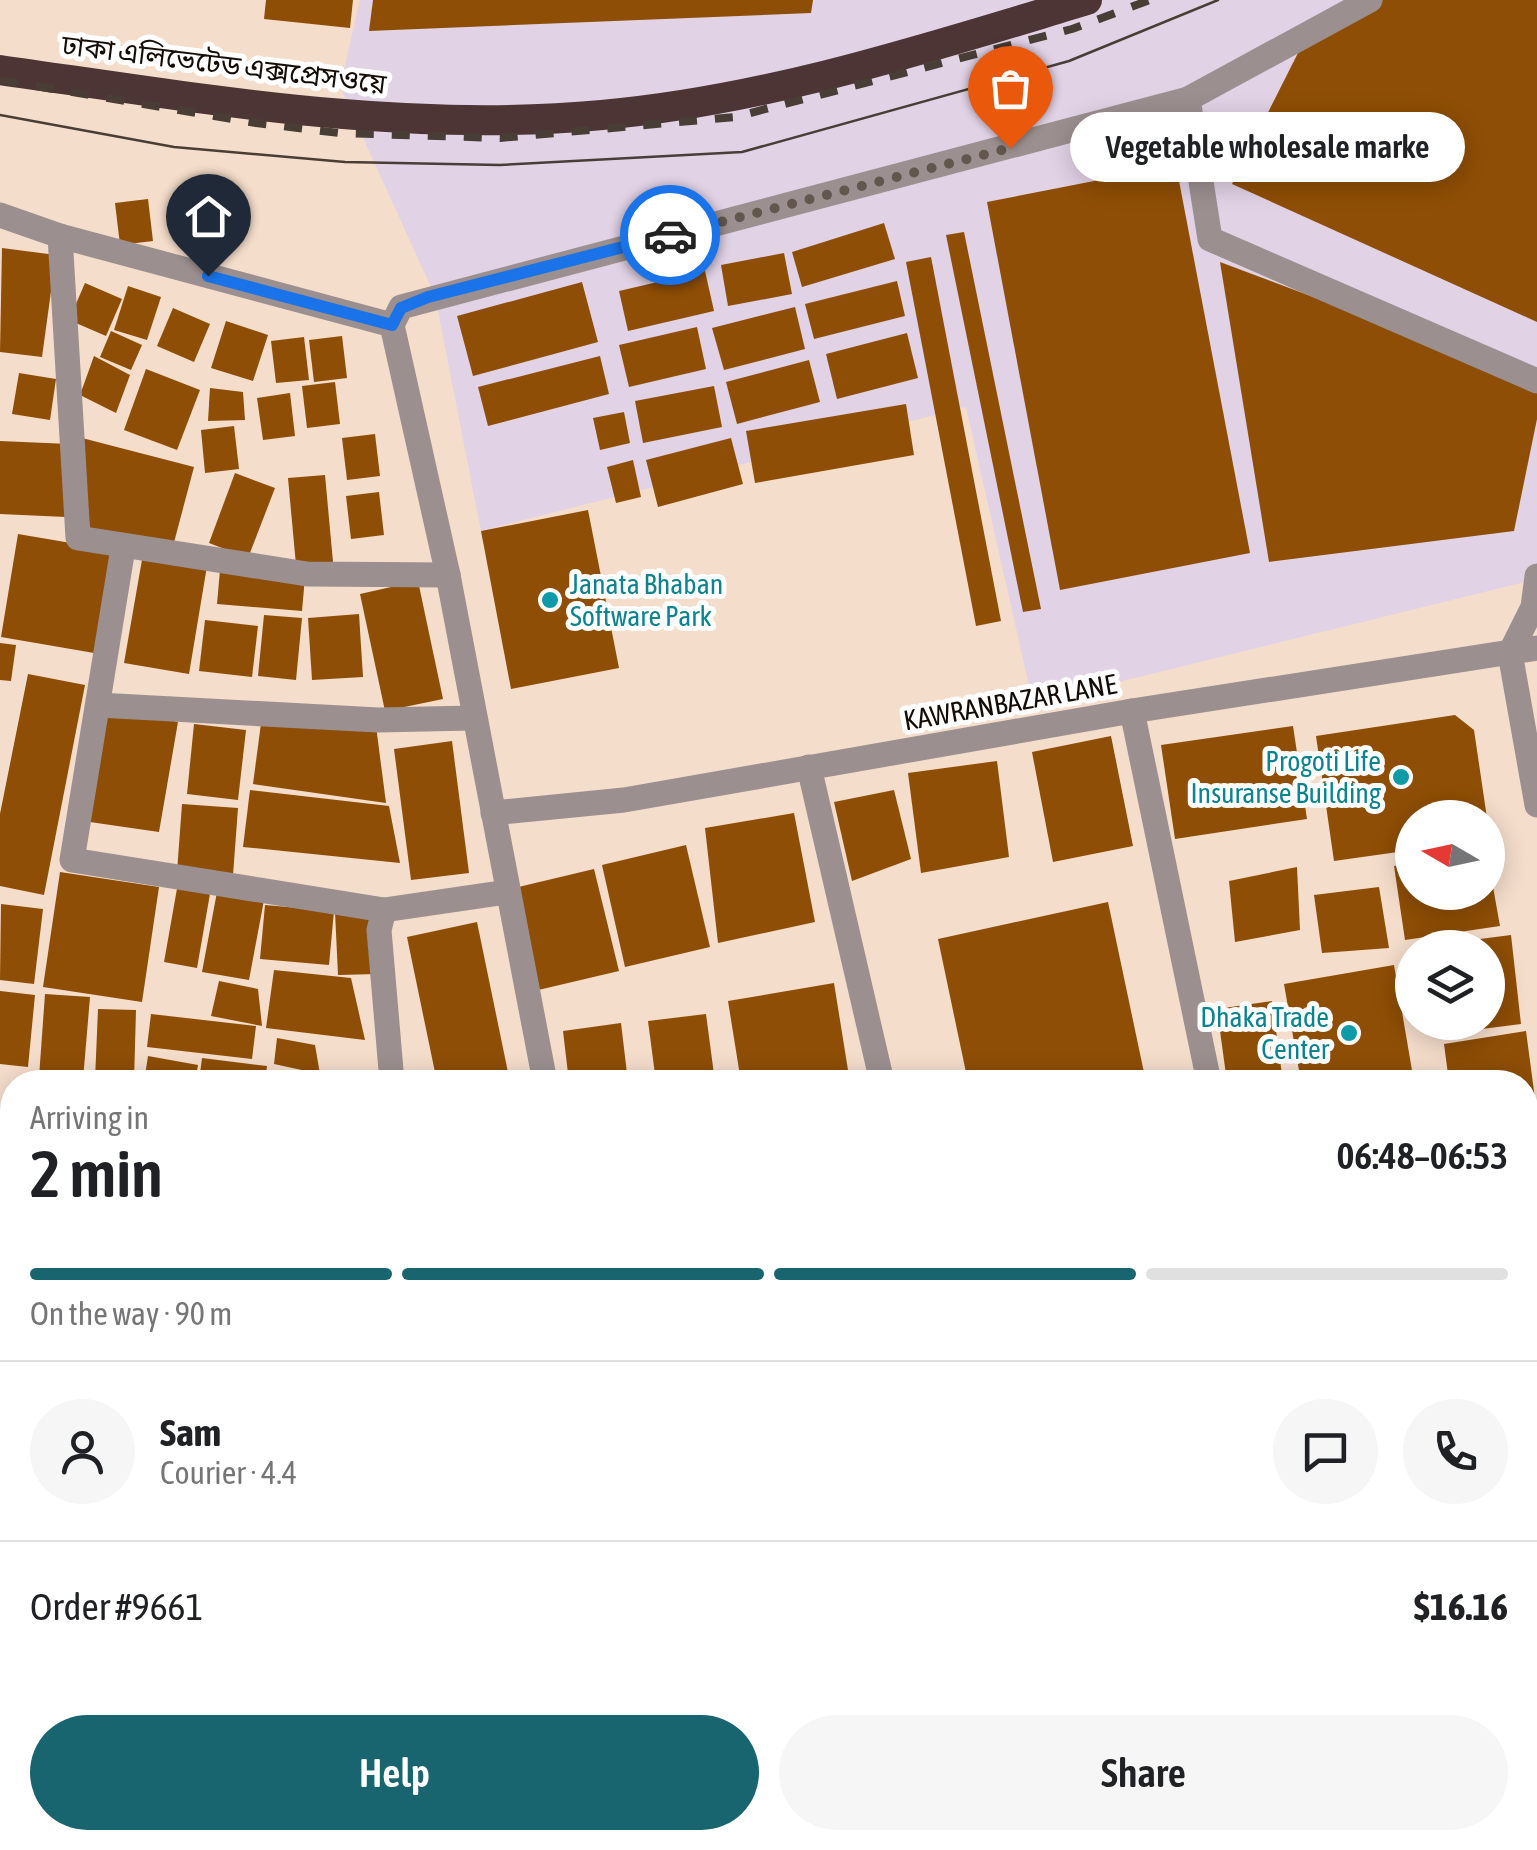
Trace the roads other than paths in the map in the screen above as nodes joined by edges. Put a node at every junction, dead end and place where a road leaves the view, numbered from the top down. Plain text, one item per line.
1 (1087, 0) edge
2 (1370, 0) edge
3 (0, 70) edge
4 (1188, 99) junction
5 (0, 215) edge
6 (60, 236) junction
7 (392, 325) junction
8 (1537, 381) edge
9 (124, 548) junction
10 (448, 574) junction
11 (1537, 576) edge
12 (1537, 648) edge
13 (1510, 653) junction
14 (98, 705) junction
15 (1132, 711) junction
16 (473, 718) junction
17 (810, 767) junction
18 (1537, 805) edge
19 (493, 813) junction
20 (507, 892) junction
21 (384, 910) junction
22 (391, 1070) edge
23 (543, 1070) edge
24 (879, 1070) edge
25 (1206, 1070) edge

1 - 3 highway, ঢাকা এলিভেটেড এক্সপ্রেসওয়ে
2 - 4 street
4 - 7 street
4 - 8 street
5 - 6 street
6 - 7 street
6 - 9 street
7 - 10 street
9 - 10 street
9 - 14 street
10 - 16 street
11 - 13 street
12 - 13 street, KAWRANBAZAR LANE
13 - 15 street, KAWRANBAZAR LANE
13 - 18 street
14 - 16 street
14 - 21 street
15 - 17 street, KAWRANBAZAR LANE
15 - 25 street
16 - 19 street
17 - 19 street, KAWRANBAZAR LANE
17 - 24 street
19 - 20 street
20 - 21 street
20 - 23 street
21 - 22 street

